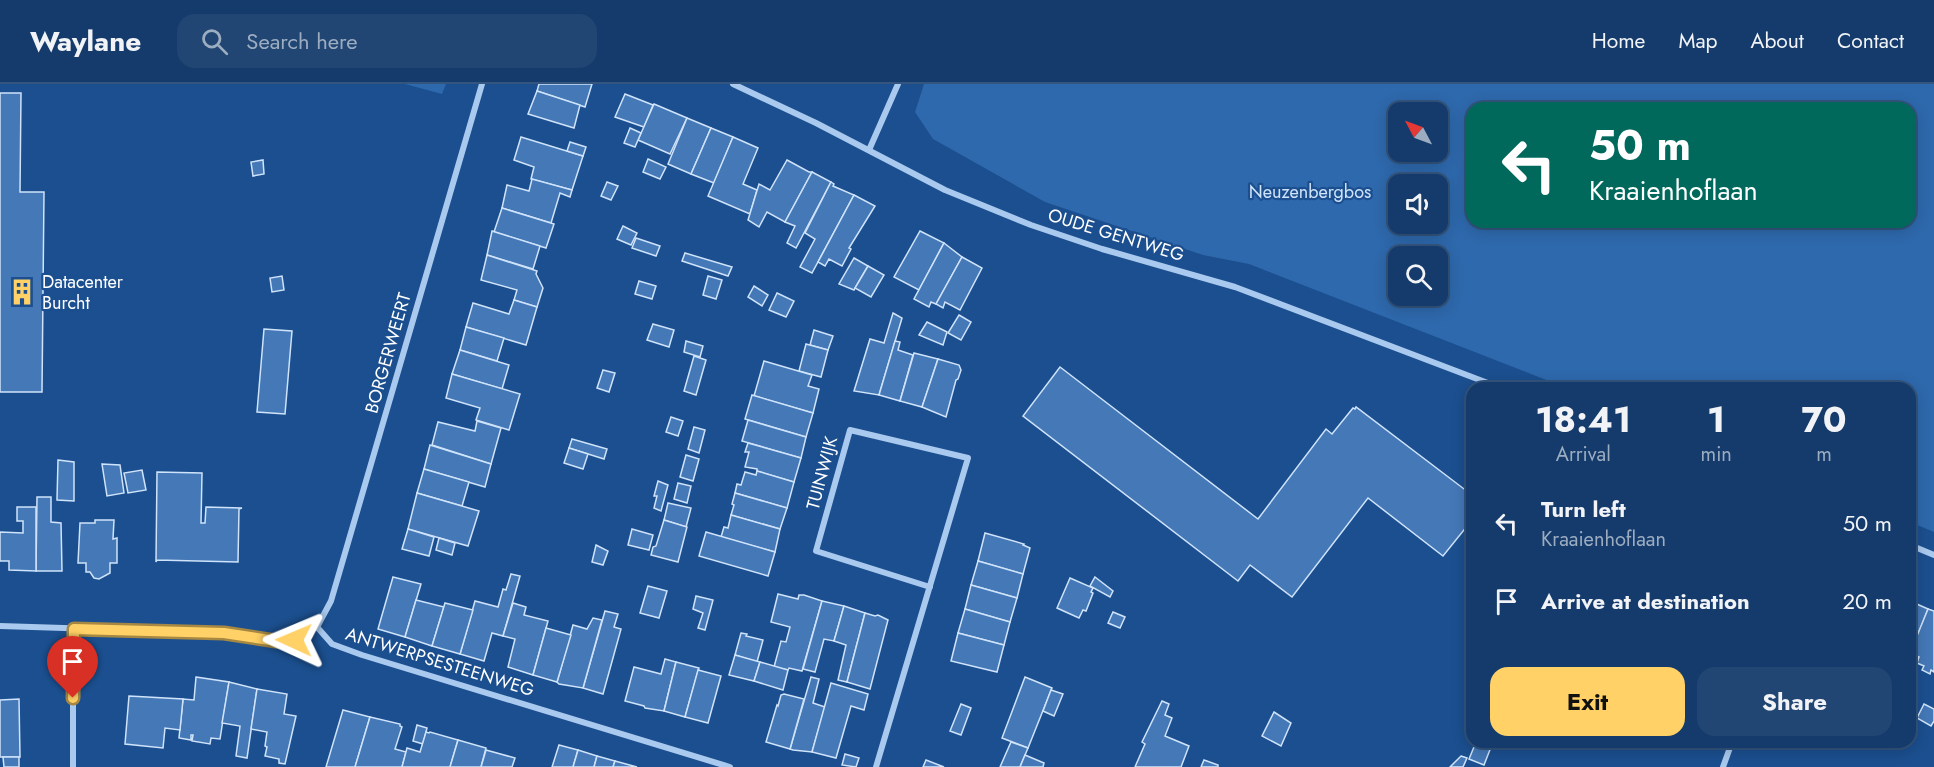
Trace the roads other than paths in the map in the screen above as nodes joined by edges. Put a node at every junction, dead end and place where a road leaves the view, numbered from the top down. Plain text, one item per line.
1 (482, 84) edge
2 (733, 84) edge
3 (898, 84) edge
4 (869, 150) junction
5 (1486, 382) edge
6 (1916, 548) edge
7 (1934, 555) edge
8 (930, 587) junction
9 (0, 627) edge
10 (317, 627) junction
11 (74, 629) junction
12 (1730, 748) edge
13 (73, 767) edge
14 (730, 767) edge
15 (876, 767) edge
16 (1723, 767) edge

1 - 10 street, BORGERWEERT
2 - 4 street, OUDE GENTWEG
3 - 4 street
4 - 5 street, OUDE GENTWEG
6 - 7 street
8 - 8 street, TUINWIJK
8 - 15 street, TUINWIJK
9 - 11 street
10 - 11 street
10 - 14 street, ANTWERPSESTEENWEG
11 - 13 street
12 - 16 street

